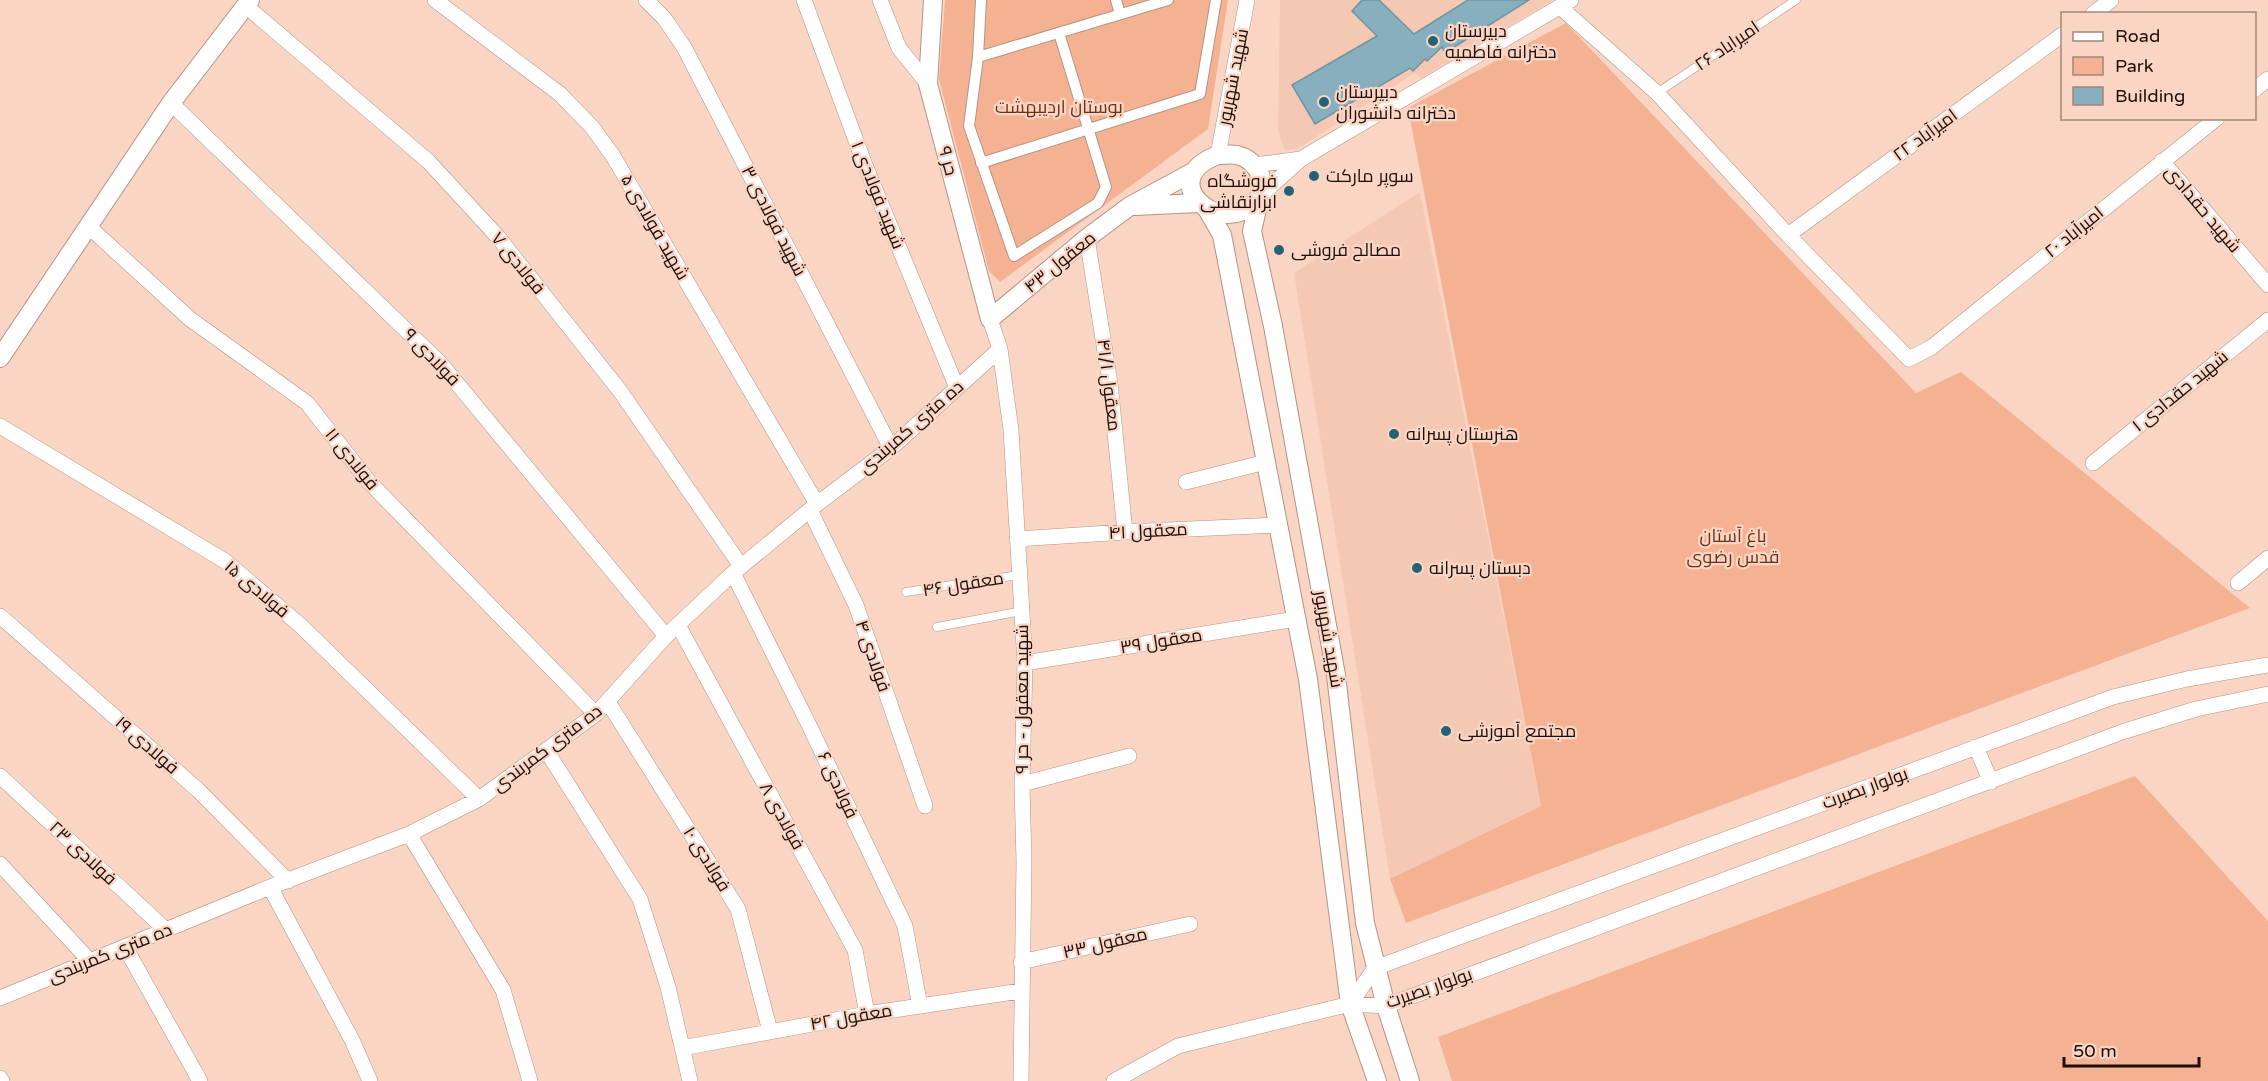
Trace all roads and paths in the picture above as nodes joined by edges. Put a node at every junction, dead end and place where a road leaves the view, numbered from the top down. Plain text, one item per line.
1 (435, 0) edge
2 (646, 0) edge
3 (804, 0) edge
4 (880, 0) edge
5 (933, 0) edge
6 (981, 0) edge
7 (1116, 0) edge
8 (1168, 0) edge
9 (1216, 0) edge
10 (1247, 0) edge
11 (1796, 0) edge
12 (2111, 0) edge
13 (248, 3) edge
14 (1566, 3) edge
15 (2095, 12) edge
16 (1120, 14) junction
17 (1059, 33) junction
18 (2061, 36) edge
19 (978, 57) junction
20 (2268, 79) edge
21 (928, 84) junction
22 (2256, 88) edge
23 (1658, 93) junction
24 (171, 103) junction
25 (2214, 120) edge
26 (1088, 129) junction
27 (1218, 155) junction
28 (1301, 159) junction
29 (2162, 161) junction
30 (981, 163) junction
31 (1254, 165) junction
32 (1193, 172) junction
33 (1260, 196) junction
34 (1130, 206) junction
35 (1203, 206) junction
36 (88, 226) junction
37 (1788, 235) junction
38 (1087, 238) junction
39 (2268, 285) edge
40 (990, 319) junction
41 (2268, 320) edge
42 (1000, 349) junction
43 (0, 358) edge
44 (957, 388) junction
45 (0, 426) edge
46 (891, 448) junction
47 (1266, 462) junction
48 (2093, 463) dead end
49 (1186, 482) dead end
50 (814, 507) junction
51 (1278, 525) junction
52 (1125, 531) junction
53 (1017, 539) junction
54 (2268, 558) edge
55 (737, 569) junction
56 (1019, 575) junction
57 (2238, 583) dead end
58 (906, 592) dead end
59 (1022, 611) junction
60 (0, 616) edge
61 (1296, 619) junction
62 (678, 625) junction
63 (937, 627) dead end
64 (666, 636) junction
65 (1025, 663) junction
66 (2268, 665) edge
67 (2268, 694) edge
68 (608, 702) junction
69 (596, 714) junction
70 (1976, 747) junction
71 (546, 750) junction
72 (1129, 756) dead end
73 (0, 776) edge
74 (1991, 782) junction
75 (1022, 784) junction
76 (479, 800) junction
77 (925, 806) dead end
78 (409, 834) junction
79 (0, 864) edge
80 (288, 881) junction
81 (270, 887) junction
82 (1190, 924) dead end
83 (166, 930) junction
84 (125, 947) junction
85 (89, 960) junction
86 (1021, 962) junction
87 (1375, 968) junction
88 (1020, 991) junction
89 (0, 998) edge
90 (1350, 1004) junction
91 (920, 1006) junction
92 (1386, 1006) junction
93 (867, 1014) junction
94 (770, 1031) junction
95 (682, 1048) junction
96 (200, 1081) edge
97 (370, 1081) edge
98 (530, 1081) edge
99 (690, 1081) edge
100 (1021, 1081) edge
101 (1114, 1081) edge
102 (1377, 1081) edge
103 (1410, 1081) edge

1 - 50 street, شهید فولادی ۵
2 - 46 street, شهید فولادی ۳
3 - 44 street, شهید فولادی ۱
4 - 21 street
5 - 21 street, حر ۹
6 - 19 street
7 - 16 street
8 - 16 street
9 - 26 street
10 - 27 street, شهید شهریور
11 - 23 lane, امیراباد ۲۶
12 - 15 street
13 - 24 street
13 - 55 street, فولادی ۷
14 - 23 street
14 - 28 street
16 - 17 street
17 - 19 street
17 - 26 street
18 - 37 street, امیرآباد ۲۲
19 - 30 street
20 - 22 street
21 - 40 street, حر ۹
23 - 37 street
24 - 36 street
24 - 64 street, فولادی ۹
25 - 29 street, امیرآباد ۲۰
26 - 30 street
26 - 30 street
27 - 31 street
27 - 32 street
28 - 31 street
28 - 33 street
29 - 37 street, امیرآباد ۲۰
29 - 39 street, شهید حقدادی
31 - 33 street
32 - 34 street, معقول ۴۳
32 - 35 street
33 - 35 street
33 - 87 street, شهید شهریور
34 - 35 street
34 - 38 street, معقول ۴۳
35 - 47 street, شهید شهریور
36 - 43 street
36 - 69 street, فولادی ۱۱
38 - 40 street, معقول ۴۳
38 - 52 street, معقول ۴۱/۱
40 - 42 street, شهید معقول - حر ۹
41 - 48 street, شهید حقدادی ۱
42 - 44 street, ده متری کمربندی
42 - 53 street, شهید معقول - حر ۹
44 - 46 street, ده متری کمربندی
45 - 76 street, فولادی ۱۵
46 - 50 street, ده متری کمربندی
47 - 49 street
47 - 51 street, شهید شهریور
50 - 55 street, ده متری کمربندی
50 - 77 street, فولادی ۴
51 - 52 street, معقول ۴۱
51 - 61 street, شهید شهریور
52 - 53 street, معقول ۴۱
53 - 56 street, شهید معقول - حر ۹
54 - 57 street
55 - 62 street, ده متری کمربندی
55 - 91 street, فولادی ۶
56 - 58 lane, معقول ۴۶
56 - 59 street, شهید معقول - حر ۹
59 - 63 lane
59 - 65 street, شهید معقول - حر ۹
60 - 80 street, فولادی ۱۹
61 - 65 street, معقول ۳۹
61 - 90 street, شهید شهریور
62 - 64 street, ده متری کمربندی
62 - 93 street, فولادی ۸
64 - 68 street, ده متری کمربندی
65 - 75 street, شهید معقول - حر ۹
66 - 70 street, بولوار بصیرت
67 - 74 street, بولوار بصیرت
68 - 69 street, ده متری کمربندی
68 - 94 street, فولادی ۱۰
69 - 71 street, ده متری کمربندی
70 - 74 street
70 - 87 street, بولوار بصیرت
71 - 76 street, ده متری کمربندی
71 - 95 street
72 - 75 street
73 - 83 street, فولادی ۲۳
74 - 92 street, بولوار بصیرت
75 - 86 street, شهید معقول - حر ۹
76 - 78 street, ده متری کمربندی
78 - 80 street, ده متری کمربندی
78 - 98 street
79 - 85 street
80 - 81 street, ده متری کمربندی
81 - 83 street, ده متری کمربندی
81 - 97 street
82 - 86 street, معقول ۳۳
83 - 84 street, ده متری کمربندی
84 - 85 street, ده متری کمربندی
84 - 96 street
85 - 89 street, ده متری کمربندی
86 - 88 street, شهید معقول - حر ۹
87 - 90 street, بولوار بصیرت
87 - 92 street, شهید شهریور
88 - 91 street, معقول ۴۲
88 - 100 street, شهید معقول - حر ۹
90 - 92 street, بولوار بصیرت
90 - 101 street
90 - 102 street, شهید شهریور
91 - 93 street, معقول ۴۲
92 - 103 street, شهید شهریور
93 - 94 street, معقول ۴۲
94 - 95 street, معقول ۴۲
95 - 99 street

